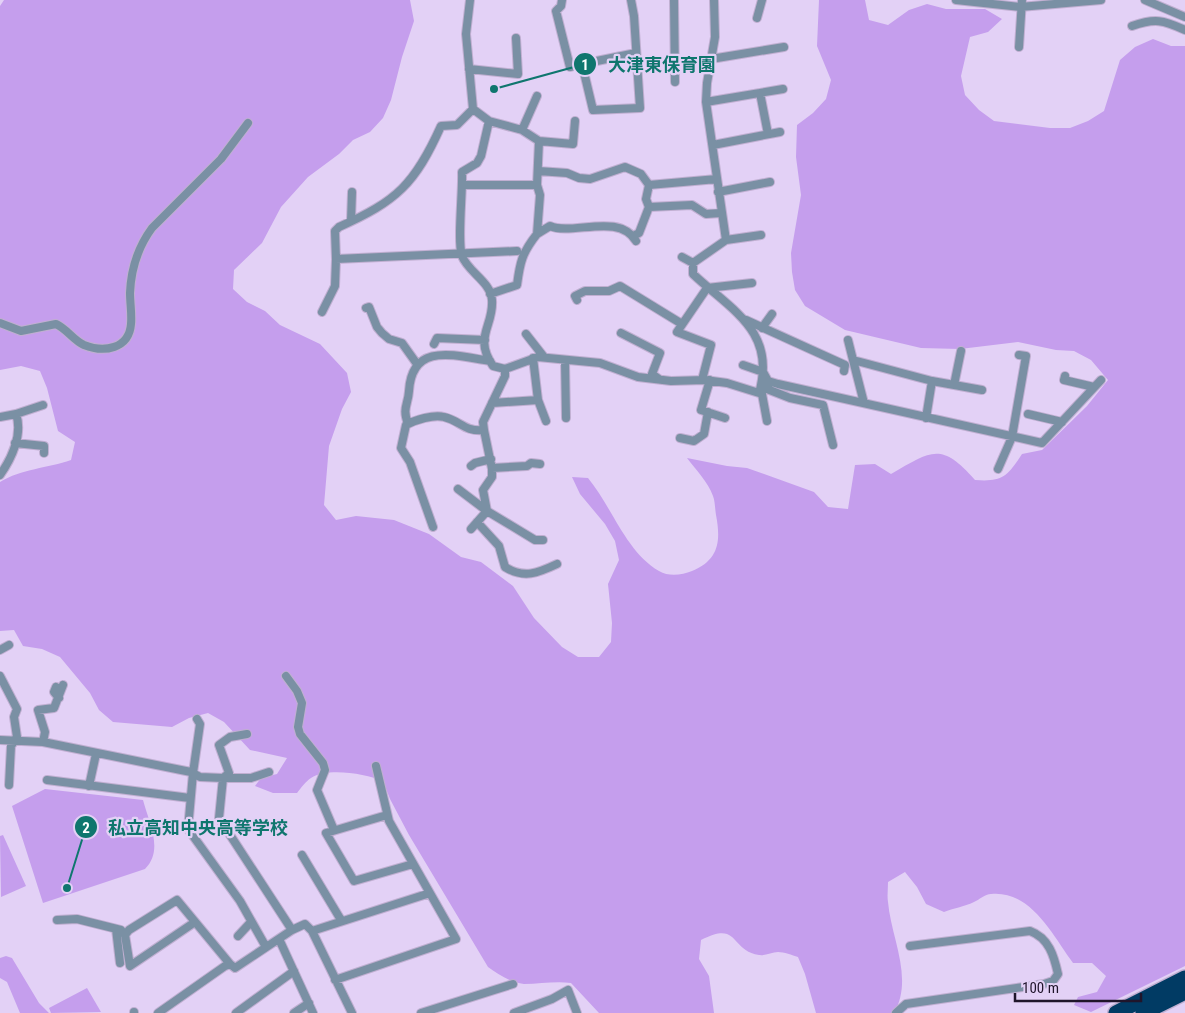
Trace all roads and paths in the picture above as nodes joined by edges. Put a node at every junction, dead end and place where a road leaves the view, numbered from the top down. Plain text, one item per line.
1 (470, 0) edge
2 (562, 0) edge
3 (630, 0) edge
4 (674, 0) edge
5 (714, 0) edge
6 (762, 0) edge
7 (956, 0) edge
8 (1101, 0) edge
9 (1145, 0) edge
10 (1021, 4) edge
11 (1185, 17) edge
12 (757, 18) dead end
13 (1132, 26) dead end
14 (1185, 30) edge
15 (516, 38) dead end
16 (784, 47) dead end
17 (1019, 47) dead end
18 (636, 53) junction
19 (711, 58) junction
20 (582, 64) junction
21 (469, 69) junction
22 (675, 82) dead end
23 (783, 89) dead end
24 (760, 93) junction
25 (537, 96) dead end
26 (706, 102) junction
27 (473, 109) junction
28 (490, 121) junction
29 (574, 121) dead end
30 (248, 123) dead end
31 (522, 130) junction
32 (780, 132) dead end
33 (768, 134) junction
34 (539, 141) junction
35 (713, 145) junction
36 (538, 171) junction
37 (717, 178) junction
38 (770, 182) dead end
39 (462, 185) junction
40 (537, 185) junction
41 (649, 185) junction
42 (352, 192) dead end
43 (718, 192) junction
44 (649, 208) junction
45 (721, 214) junction
46 (351, 221) junction
47 (537, 234) junction
48 (762, 235) dead end
49 (726, 240) junction
50 (517, 251) dead end
51 (462, 254) junction
52 (682, 258) dead end
53 (336, 259) junction
54 (693, 263) junction
55 (752, 283) dead end
56 (707, 288) junction
57 (490, 294) junction
58 (577, 300) dead end
59 (366, 308) dead end
60 (322, 312) dead end
61 (772, 314) dead end
62 (746, 320) junction
63 (0, 323) edge
64 (682, 324) junction
65 (762, 328) junction
66 (621, 333) dead end
67 (526, 334) dead end
68 (485, 340) junction
69 (848, 340) dead end
70 (434, 344) dead end
71 (960, 351) dead end
72 (1019, 354) dead end
73 (544, 357) junction
74 (533, 358) junction
75 (564, 360) junction
76 (853, 360) junction
77 (490, 361) junction
78 (417, 364) junction
79 (743, 365) dead end
80 (505, 368) junction
81 (844, 371) dead end
82 (763, 372) junction
83 (1065, 376) dead end
84 (661, 380) junction
85 (706, 380) junction
86 (1101, 380) dead end
87 (768, 381) junction
88 (932, 381) junction
89 (954, 385) junction
90 (1094, 387) junction
91 (982, 390) dead end
92 (761, 394) junction
93 (790, 398) junction
94 (538, 400) junction
95 (492, 403) junction
96 (864, 403) junction
97 (44, 405) dead end
98 (708, 412) junction
99 (16, 414) junction
100 (1028, 414) dead end
101 (0, 417) edge
102 (566, 418) dead end
103 (725, 418) dead end
104 (926, 418) junction
105 (767, 420) dead end
106 (546, 421) dead end
107 (1062, 422) junction
108 (408, 424) junction
109 (484, 430) junction
110 (1012, 437) junction
111 (680, 438) dead end
112 (15, 443) junction
113 (833, 445) dead end
114 (44, 453) dead end
115 (491, 459) junction
116 (540, 464) dead end
117 (471, 466) dead end
118 (492, 468) junction
119 (998, 469) dead end
120 (0, 475) edge
121 (458, 489) dead end
122 (487, 511) junction
123 (476, 522) junction
124 (433, 527) dead end
125 (471, 529) dead end
126 (543, 540) dead end
127 (557, 564) dead end
128 (9, 645) dead end
129 (0, 650) edge
130 (0, 676) edge
131 (286, 676) dead end
132 (60, 686) dead end
133 (3, 688) edge
134 (197, 719) dead end
135 (247, 734) dead end
136 (0, 740) edge
137 (15, 742) junction
138 (43, 742) junction
139 (96, 754) junction
140 (376, 766) dead end
141 (269, 772) dead end
142 (193, 774) junction
143 (223, 778) junction
144 (47, 780) dead end
145 (9, 785) dead end
146 (89, 786) junction
147 (190, 798) junction
148 (387, 816) junction
149 (334, 830) junction
150 (302, 855) dead end
151 (413, 864) junction
152 (430, 893) junction
153 (57, 920) dead end
154 (341, 920) junction
155 (195, 922) junction
156 (252, 922) junction
157 (116, 929) junction
158 (292, 930) junction
159 (312, 931) junction
160 (125, 935) junction
161 (238, 936) dead end
162 (278, 939) junction
163 (910, 946) dead end
164 (266, 948) junction
165 (120, 963) dead end
166 (230, 964) junction
167 (294, 972) junction
168 (1185, 978) edge
169 (335, 980) junction
170 (514, 984) dead end
171 (1185, 992) edge
172 (309, 1003) junction
173 (158, 1013) edge
174 (237, 1013) edge
175 (294, 1013) edge
176 (313, 1013) edge
177 (352, 1013) edge
178 (421, 1013) edge
179 (514, 1013) edge
180 (577, 1013) edge
181 (896, 1013) edge
182 (1116, 1013) edge
183 (1143, 1013) edge

1 - 21 street
2 - 20 street
3 - 18 street
4 - 22 street
5 - 19 street
6 - 12 street
7 - 10 street
8 - 10 street
9 - 11 street
10 - 17 street
13 - 14 street
15 - 21 street
16 - 19 street
18 - 20 street
18 - 20 street
19 - 26 street
21 - 27 street
23 - 24 street
24 - 26 street
24 - 33 street
25 - 31 street
26 - 35 street
27 - 28 street
27 - 46 street
28 - 31 street
28 - 39 street
29 - 34 street
30 - 63 street
31 - 34 street
32 - 33 street
33 - 35 street
34 - 36 street
35 - 37 street
36 - 40 street
36 - 41 street
37 - 41 street
37 - 43 street
38 - 43 street
39 - 40 street
39 - 51 street
40 - 47 street
41 - 44 street
42 - 46 street
43 - 45 street
44 - 45 street
44 - 47 street
45 - 49 street
46 - 53 street
47 - 57 street
48 - 49 street
49 - 54 street
50 - 51 street
51 - 53 street
51 - 57 street
52 - 54 street
53 - 60 street
54 - 56 street
55 - 56 street
56 - 62 street
56 - 64 street
57 - 68 street
58 - 64 street
59 - 78 street
61 - 65 street
62 - 65 street
62 - 82 street
64 - 85 street
65 - 81 street
66 - 84 street
67 - 73 street
68 - 70 street
68 - 77 street
69 - 76 street
71 - 89 street
72 - 110 street
73 - 74 street
73 - 75 street
74 - 80 street
74 - 94 street
75 - 84 street
75 - 102 street
76 - 88 street
76 - 96 street
77 - 78 street
77 - 80 street
78 - 108 street
79 - 82 street
80 - 95 street
82 - 87 street
82 - 92 street
83 - 90 street
84 - 85 street
85 - 92 street
85 - 98 street
86 - 90 street
87 - 93 street
87 - 96 street
88 - 89 street
88 - 104 street
89 - 91 street
90 - 107 street
92 - 93 street
92 - 105 street
93 - 113 street
94 - 95 street
94 - 106 street
95 - 109 street
96 - 104 street
97 - 99 street
98 - 103 street
98 - 111 street
99 - 101 street
99 - 112 street
100 - 107 street
104 - 110 street
107 - 110 street
108 - 109 street
108 - 124 street
109 - 115 street
110 - 119 street
112 - 114 street
112 - 120 street
115 - 117 street
115 - 118 street
116 - 118 street
118 - 122 street
121 - 122 street
122 - 123 street
122 - 126 street
123 - 125 street
123 - 127 street
128 - 129 street
130 - 133 street
131 - 149 street
132 - 138 street
133 - 137 street
134 - 142 street
135 - 143 street
136 - 137 street
137 - 138 street
137 - 145 street
138 - 139 street
139 - 142 street
139 - 146 street
140 - 148 street
141 - 143 street
142 - 143 street
142 - 147 street
143 - 158 street
144 - 146 street
146 - 147 street
147 - 156 street
148 - 149 street
148 - 151 street
149 - 151 street
150 - 154 street
151 - 152 street
152 - 154 street
152 - 169 street
153 - 157 street
154 - 159 street
155 - 160 street
155 - 160 street
155 - 166 street
156 - 161 street
156 - 164 street
157 - 160 street
157 - 165 street
158 - 159 street
158 - 162 street
159 - 169 street
162 - 164 street
162 - 167 street
163 - 181 street
164 - 166 street
166 - 173 street
167 - 172 street
167 - 174 street
168 - 182 highway
169 - 177 street
170 - 178 street
171 - 183 highway
172 - 175 street
172 - 176 street
179 - 180 street

